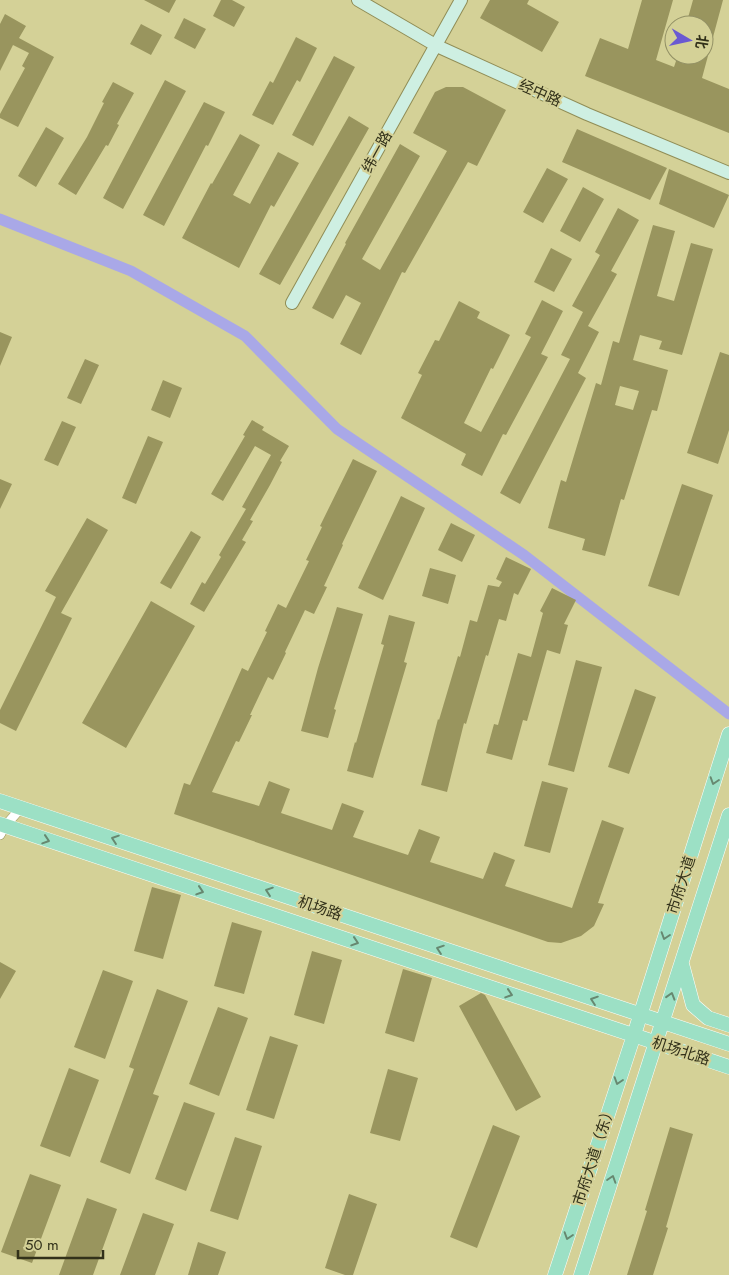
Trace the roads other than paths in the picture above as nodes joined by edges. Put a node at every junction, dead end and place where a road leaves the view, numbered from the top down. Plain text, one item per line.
1 (358, 0) edge
2 (461, 0) edge
3 (437, 46) junction
4 (729, 173) edge
5 (292, 303) dead end
6 (729, 734) edge
7 (0, 801) edge
8 (21, 808) junction
9 (729, 815) edge
10 (2, 829) edge
11 (682, 962) junction
12 (640, 1016) junction
13 (663, 1023) junction
14 (729, 1025) edge
15 (634, 1035) junction
16 (655, 1042) junction
17 (729, 1044) edge
18 (729, 1066) edge
19 (555, 1275) edge
20 (581, 1275) edge

1 - 3 main road, 经中路
2 - 3 main road, 纬一路
3 - 4 main road, 经中路
3 - 5 main road, 纬一路
6 -> 12 main road, 市府大道
7 - 8 main road, 机场路
8 - 10 street
12 -> 8 main road, 机场路
9 - 11 main road, 市府大道
10 -> 15 main road, 机场路
13 -> 11 main road, 市府大道
11 - 14 main road
12 - 13 main road, 机场北路
12 - 15 main road, 市府大道
13 - 16 main road, 市府大道
13 - 17 main road, 机场北路
15 - 16 main road, 机场北路
15 -> 19 main road, 市府大道（东）
16 - 18 main road, 机场北路
20 -> 16 main road, 市府大道（东）

